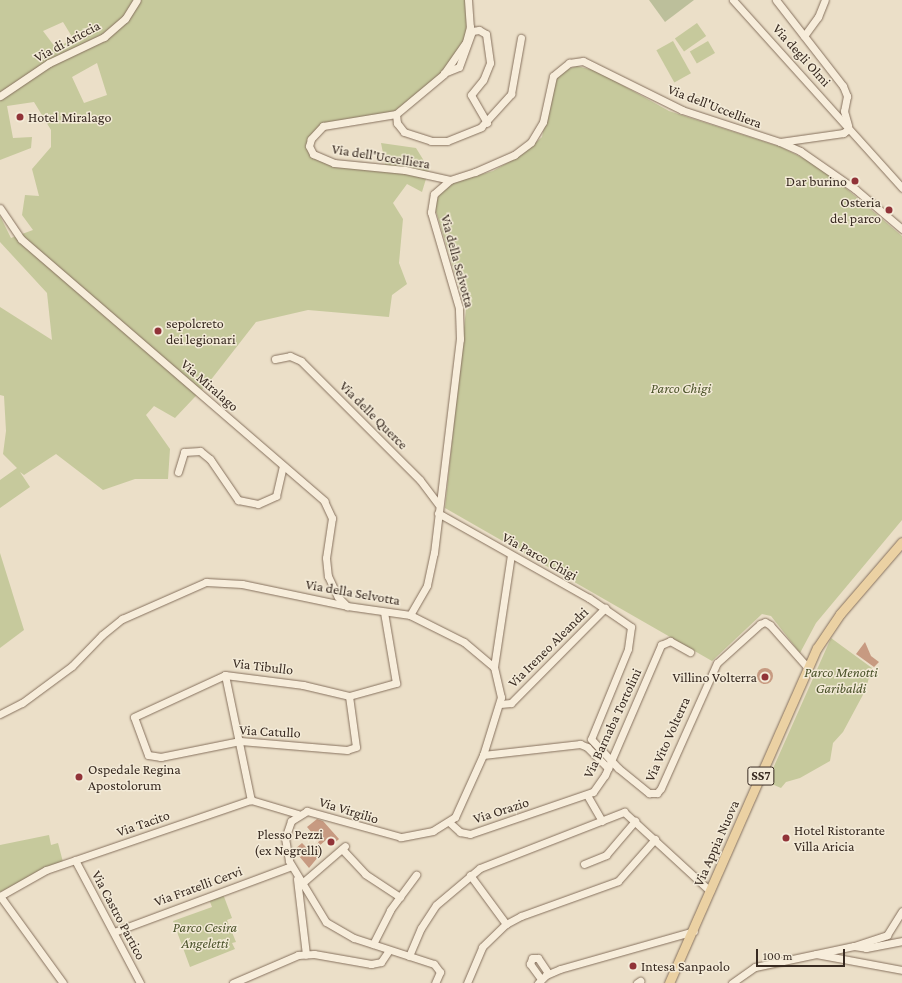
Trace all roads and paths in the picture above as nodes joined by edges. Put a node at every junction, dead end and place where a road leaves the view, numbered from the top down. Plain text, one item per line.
1 (137, 0) edge
2 (468, 0) edge
3 (734, 0) edge
4 (776, 0) edge
5 (825, 0) edge
6 (804, 36) junction
7 (521, 38) dead end
8 (444, 74) junction
9 (0, 96) edge
10 (396, 114) junction
11 (487, 123) junction
12 (849, 129) junction
13 (780, 142) junction
14 (450, 180) junction
15 (902, 188) edge
16 (0, 208) edge
17 (902, 229) edge
18 (275, 359) dead end
19 (283, 466) junction
20 (178, 472) dead end
21 (438, 513) junction
22 (902, 542) edge
23 (511, 556) junction
24 (347, 606) junction
25 (604, 608) junction
26 (384, 612) junction
27 (410, 615) junction
28 (628, 624) joint
29 (690, 652) dead end
30 (494, 667) junction
31 (808, 668) junction
32 (225, 675) junction
33 (349, 696) junction
34 (500, 704) junction
35 (0, 714) edge
36 (134, 717) joint
37 (240, 741) junction
38 (483, 755) junction
39 (610, 760) junction
40 (608, 768) junction
41 (588, 795) junction
42 (251, 800) junction
43 (542, 810) joint
44 (298, 814) junction
45 (635, 821) junction
46 (449, 822) junction
47 (602, 822) junction
48 (655, 839) junction
49 (75, 860) junction
50 (584, 864) dead end
51 (291, 866) junction
52 (416, 875) dead end
53 (470, 875) junction
54 (297, 876) junction
55 (301, 884) junction
56 (710, 891) junction
57 (0, 896) edge
58 (400, 897) junction
59 (902, 910) edge
60 (506, 924) junction
61 (694, 931) junction
62 (114, 932) junction
63 (671, 935) junction
64 (902, 941) edge
65 (373, 944) junction
66 (854, 946) junction
67 (686, 948) junction
68 (389, 950) junction
69 (306, 954) junction
70 (814, 954) junction
71 (409, 956) junction
72 (902, 970) edge
73 (548, 973) junction
74 (540, 981) edge
75 (63, 983) edge
76 (140, 983) edge
77 (233, 983) edge
78 (435, 983) edge
79 (467, 983) edge
80 (669, 983) edge
81 (732, 983) edge

1 - 9 street, Via di Ariccia
2 - 8 street
3 - 12 street, Via degli Olmi
4 - 6 street
5 - 6 street
6 - 12 street
7 - 11 street
8 - 10 street
8 - 11 street
10 - 11 street
10 - 14 street, Via dell'Uccelliera
12 - 13 street
12 - 15 street, Via degli Olmi
13 - 14 street, Via dell'Uccelliera
13 - 17 street, Via dell'Uccelliera
14 - 21 street, Via della Selvotta
16 - 19 street, Via Miralago
18 - 21 street, Via delle Querce
19 - 20 street
19 - 24 street, Via Miralago
21 - 23 street, Via Parco Chigi
21 - 27 street, Via della Selvotta
22 - 31 main road, Via Appia Nuova / SS7
23 - 25 street, Via Parco Chigi
23 - 30 street
24 - 26 street, Via della Selvotta
24 - 35 street, Via della Selvotta
25 - 28 street, Via Parco Chigi
25 - 34 street, Via Ireneo Aleandri
26 - 27 street, Via della Selvotta
26 - 33 street
27 - 30 street
28 - 39 street, Via Vito Volterra
29 - 39 street, Via Barnaba Tortolini
30 - 34 street, Via Virgilio
31 - 39 street, Via Vito Volterra
31 - 56 main road, Via Appia Nuova / SS7
32 - 33 street, Via Tibullo
32 - 36 street, Via Tibullo
32 - 37 street
33 - 37 street, Via Catullo
34 - 38 street, Via Virgilio
36 - 37 street, Via Catullo
37 - 42 street
38 - 40 street
38 - 46 street, Via Virgilio
39 - 40 street, Via Barnaba Tortolini
40 - 41 street, Via Barnaba Tortolini
41 - 43 street, Via Barnaba Tortolini
41 - 47 street
42 - 44 street
42 - 49 street, Via Tacito
43 - 46 street, Via Orazio
44 - 46 street, Via Virgilio
44 - 51 street, Via Virgilio
45 - 47 street
45 - 48 street
45 - 50 street
47 - 53 street
48 - 56 street
48 - 60 street
49 - 57 street, Via Tacito
49 - 62 street, Via Castro Partico
51 - 54 street, Via Virgilio
51 - 62 street, Via Fratelli Cervi
52 - 58 street
53 - 60 street
53 - 71 street
54 - 55 street, Via Virgilio
54 - 69 street
55 - 58 street
55 - 65 street, Via Virgilio
56 - 61 main road, Via Appia Nuova / SS7
57 - 75 street
58 - 65 street
59 - 66 street
60 - 79 street
61 - 63 street
61 - 67 main road, Via Appia Nuova / SS7
62 - 76 street, Via Castro Partico
63 - 67 street
63 - 73 street
64 - 66 street
65 - 68 street, Via Virgilio
66 - 70 street
67 - 80 main road, Via Appia Nuova / SS7
68 - 69 street
68 - 71 street, Via Virgilio
69 - 77 street
70 - 72 street
70 - 81 street
71 - 78 street, Via Virgilio
73 - 74 street
73 - 74 street

